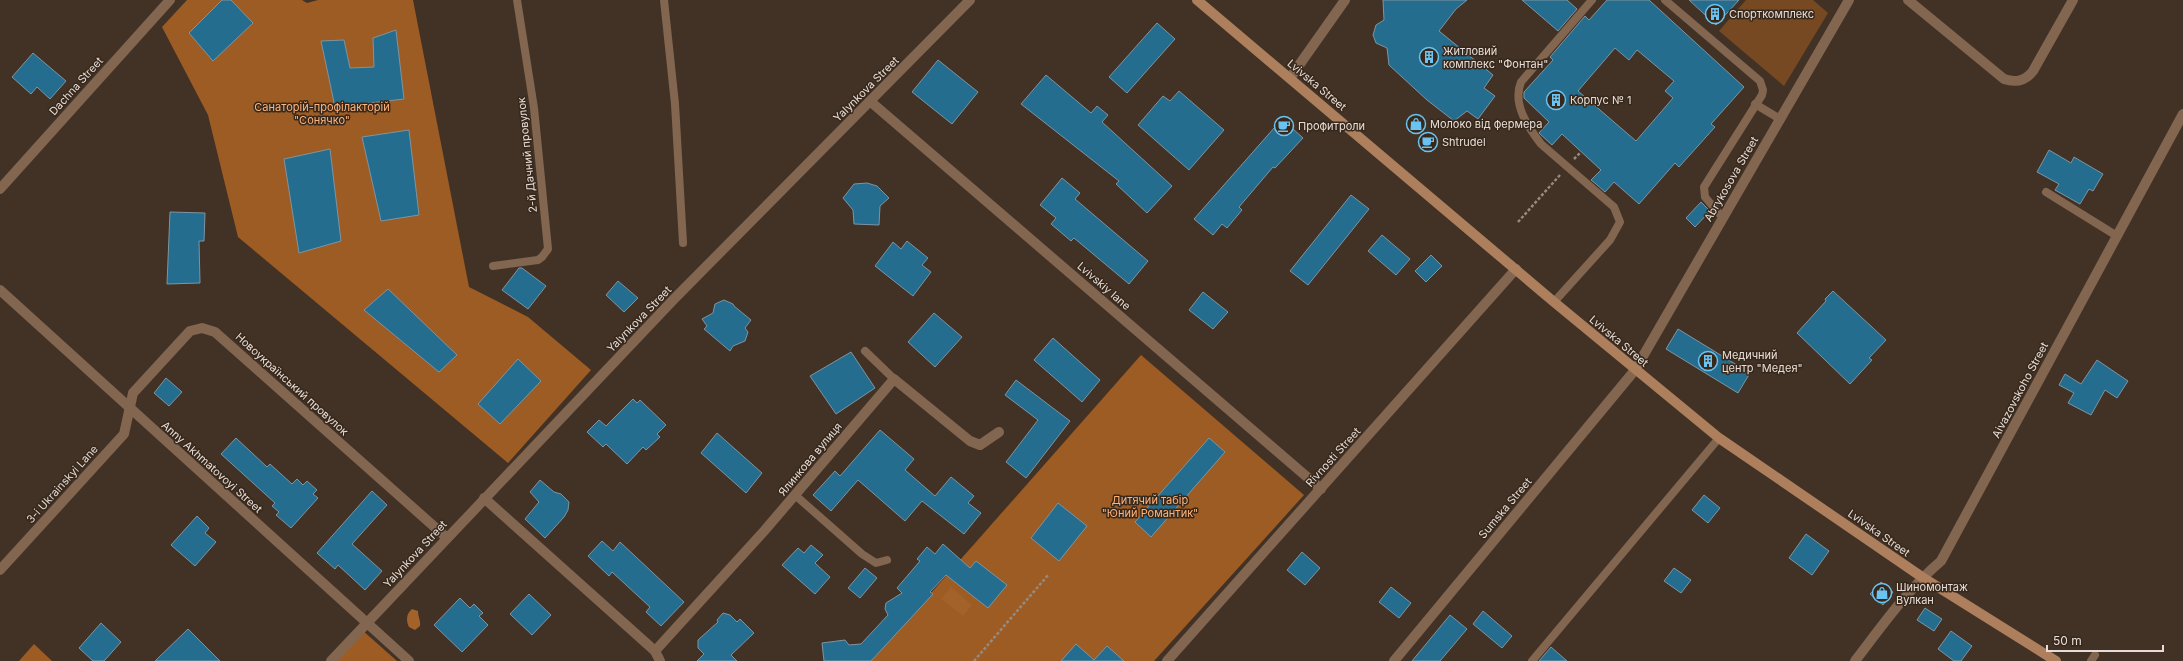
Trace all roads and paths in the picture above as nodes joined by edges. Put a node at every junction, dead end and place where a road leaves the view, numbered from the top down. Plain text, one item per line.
1 (170, 0) edge
2 (517, 0) edge
3 (664, 0) edge
4 (970, 0) edge
5 (1197, 0) edge
6 (1345, 0) edge
7 (1592, 0) edge
8 (1665, 0) edge
9 (1849, 0) edge
10 (1908, 0) edge
11 (2073, 0) edge
12 (1290, 78) junction
13 (871, 102) junction
14 (1755, 104) junction
15 (2183, 114) edge
16 (1780, 119) junction
17 (1581, 152) dead end
18 (1568, 167) junction
19 (0, 189) edge
20 (2046, 192) dead end
21 (1723, 218) junction
22 (1518, 222) dead end
23 (2117, 236) junction
24 (682, 243) dead end
25 (493, 266) dead end
26 (1516, 269) junction
27 (0, 290) edge
28 (1554, 302) junction
29 (865, 351) dead end
30 (1635, 370) junction
31 (894, 379) junction
32 (129, 408) junction
33 (999, 432) dead end
34 (1720, 438) junction
35 (1321, 489) junction
36 (795, 495) junction
37 (484, 498) junction
38 (447, 538) junction
39 (887, 560) dead end
40 (0, 570) edge
41 (1049, 574) dead end
42 (1922, 577) junction
43 (366, 623) junction
44 (655, 651) junction
45 (331, 661) edge
46 (409, 661) edge
47 (660, 661) edge
48 (974, 661) edge
49 (1167, 661) edge
50 (1394, 661) edge
51 (1532, 661) edge
52 (1855, 661) edge
53 (2056, 661) edge

1 - 19 street, Dachna Street
2 - 25 lane, 2-й Дачний провулок
3 - 24 lane
4 - 13 street, Yalynkova Street
5 - 12 main road, Lvivska Street
6 - 12 street
7 - 18 lane
8 - 14 lane
9 - 16 street, Abrykosova Street
10 - 11 street
12 - 26 main road, Lvivska Street
13 - 35 street, Lvivskiy lane
13 - 37 street, Yalynkova Street
14 - 16 lane
14 - 21 lane
15 - 23 street, Aivazovskoho Street
16 - 21 street, Abrykosova Street
17 - 18 path
18 - 22 path
18 - 28 lane
20 - 23 lane
21 - 30 street, Abrykosova Street
23 - 42 street, Aivazovskoho Street
26 - 28 main road, Lvivska Street
26 - 35 street, Rivnosti Street
27 - 32 street, Anny Akhmatovoyi Street
28 - 30 main road, Lvivska Street
29 - 31 lane
30 - 34 main road, Lvivska Street
30 - 50 street, Sumska Street
31 - 33 street
31 - 36 street, Ялинкова вулиця
32 - 38 street, Новоукраїнський провулок
32 - 40 street, 3-i Ukrainskyi Lane
32 - 43 street, Anny Akhmatovoyi Street
34 - 42 main road, Lvivska Street
34 - 51 lane
35 - 49 street, Rivnosti Street
36 - 39 lane
36 - 44 street, Ялинкова вулиця
37 - 38 street, Yalynkova Street
37 - 44 street
38 - 43 street, Yalynkova Street
41 - 48 path
42 - 52 street, Aivazovskoho Street
42 - 53 main road, Lvivska Street
43 - 45 street, Yalynkova Street
43 - 46 street, Anny Akhmatovoyi Street
44 - 47 street

